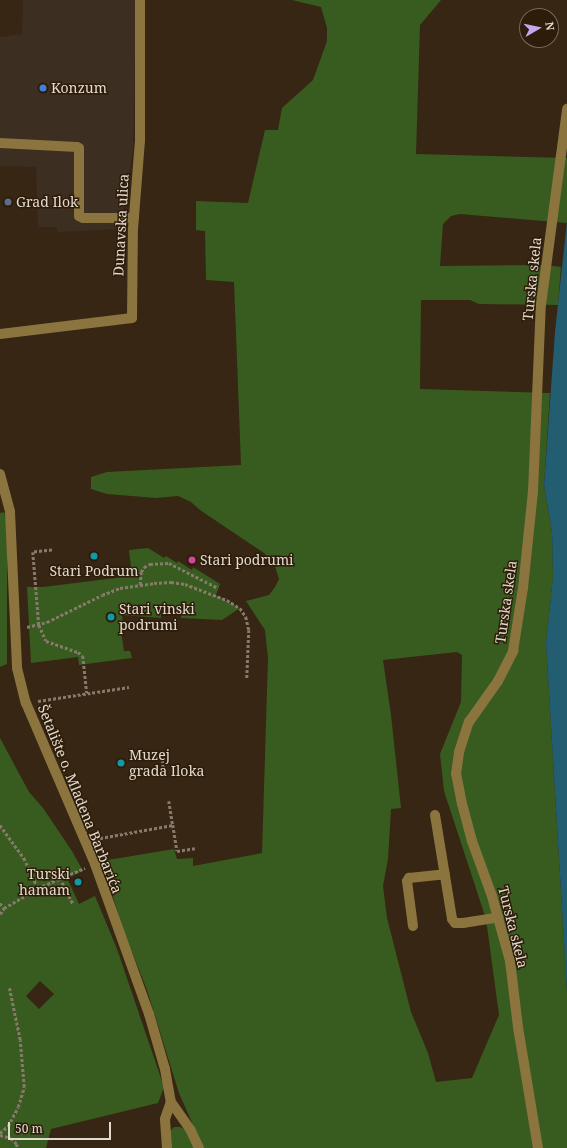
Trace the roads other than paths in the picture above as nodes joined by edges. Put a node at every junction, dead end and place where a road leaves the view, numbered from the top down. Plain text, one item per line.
1 (140, 0) edge
2 (567, 109) edge
3 (0, 143) edge
4 (134, 218) junction
5 (0, 334) edge
6 (0, 474) edge
7 (435, 815) dead end
8 (445, 874) junction
9 (499, 917) junction
10 (413, 926) dead end
11 (171, 1102) junction
12 (167, 1148) edge
13 (199, 1148) edge
14 (538, 1148) edge

1 - 4 street, Dunavska ulica
2 - 9 street, Turska skela
3 - 4 street
4 - 5 street, Dunavska ulica
6 - 11 street, Šetalište o. Mladena Barbarića
7 - 8 street
8 - 9 street
8 - 10 street
9 - 14 street, Turska skela
11 - 12 street
11 - 13 street

